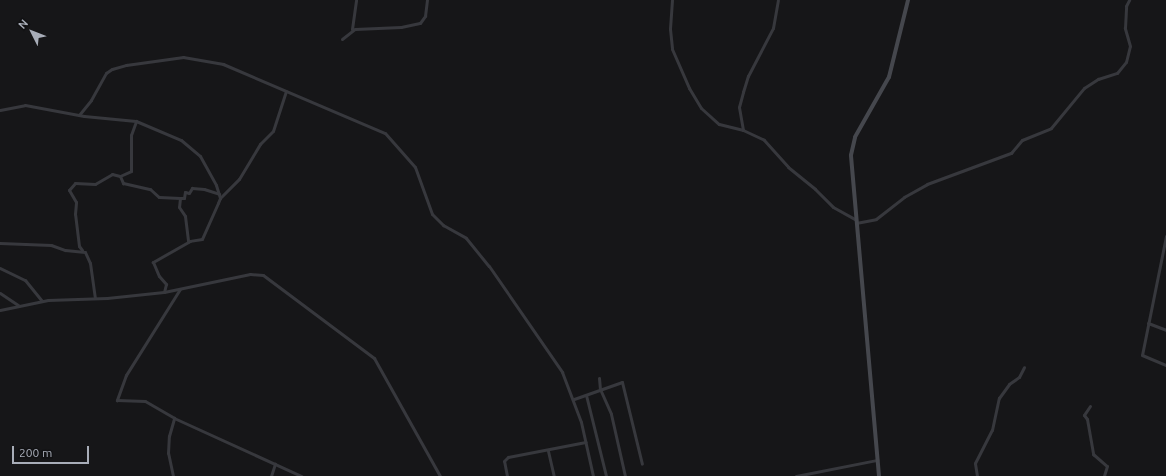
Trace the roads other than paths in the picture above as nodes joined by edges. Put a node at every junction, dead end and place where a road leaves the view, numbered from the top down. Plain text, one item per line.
1 (356, 0) edge
2 (427, 0) edge
3 (672, 0) edge
4 (778, 0) edge
5 (908, 0) edge
6 (1129, 0) edge
7 (352, 29) junction
8 (342, 39) dead end
9 (286, 91) junction
10 (0, 110) edge
11 (79, 115) junction
12 (136, 121) junction
13 (743, 130) junction
14 (120, 176) junction
15 (219, 196) junction
16 (180, 198) junction
17 (855, 221) junction
18 (1166, 236) edge
19 (188, 242) junction
20 (0, 243) edge
21 (82, 250) junction
22 (0, 268) edge
23 (180, 289) junction
24 (164, 292) junction
25 (0, 293) edge
26 (95, 298) junction
27 (42, 301) junction
28 (18, 304) junction
29 (0, 310) edge
30 (1148, 323) junction
31 (1166, 330) edge
32 (1166, 365) edge
33 (1024, 367) dead end
34 (599, 378) dead end
35 (600, 389) junction
36 (586, 395) junction
37 (574, 399) junction
38 (1090, 406) dead end
39 (174, 418) junction
40 (586, 442) junction
41 (548, 451) junction
42 (877, 460) junction
43 (275, 464) junction
44 (642, 464) dead end
45 (173, 476) edge
46 (270, 476) edge
47 (301, 476) edge
48 (440, 476) edge
49 (507, 476) edge
50 (554, 476) edge
51 (593, 476) edge
52 (606, 476) edge
53 (625, 476) edge
54 (796, 476) edge
55 (878, 476) edge
56 (977, 476) edge
57 (1104, 476) edge

1 - 7 street
2 - 7 street
3 - 13 street
4 - 13 street
5 - 17 main road
6 - 17 street
7 - 8 street
9 - 11 street
9 - 15 street
9 - 37 street
10 - 11 street
11 - 12 street
12 - 14 street
12 - 15 street
13 - 17 street
14 - 16 street
14 - 21 street
15 - 16 street
15 - 19 street
16 - 19 street
17 - 42 main road
18 - 30 street
19 - 24 street
20 - 21 street
21 - 26 street
22 - 27 street
23 - 24 street
23 - 39 street
23 - 48 street
24 - 26 street
25 - 28 street
26 - 27 street
27 - 28 street
28 - 29 street
30 - 31 street
30 - 32 street
33 - 56 street
34 - 35 street
35 - 36 street
35 - 44 street
35 - 53 street
36 - 37 street
36 - 52 street
37 - 40 street
38 - 57 street
39 - 43 street
39 - 45 street
40 - 41 street
40 - 51 street
41 - 49 street
41 - 50 street
42 - 54 street
42 - 55 main road
43 - 46 street
43 - 47 street

